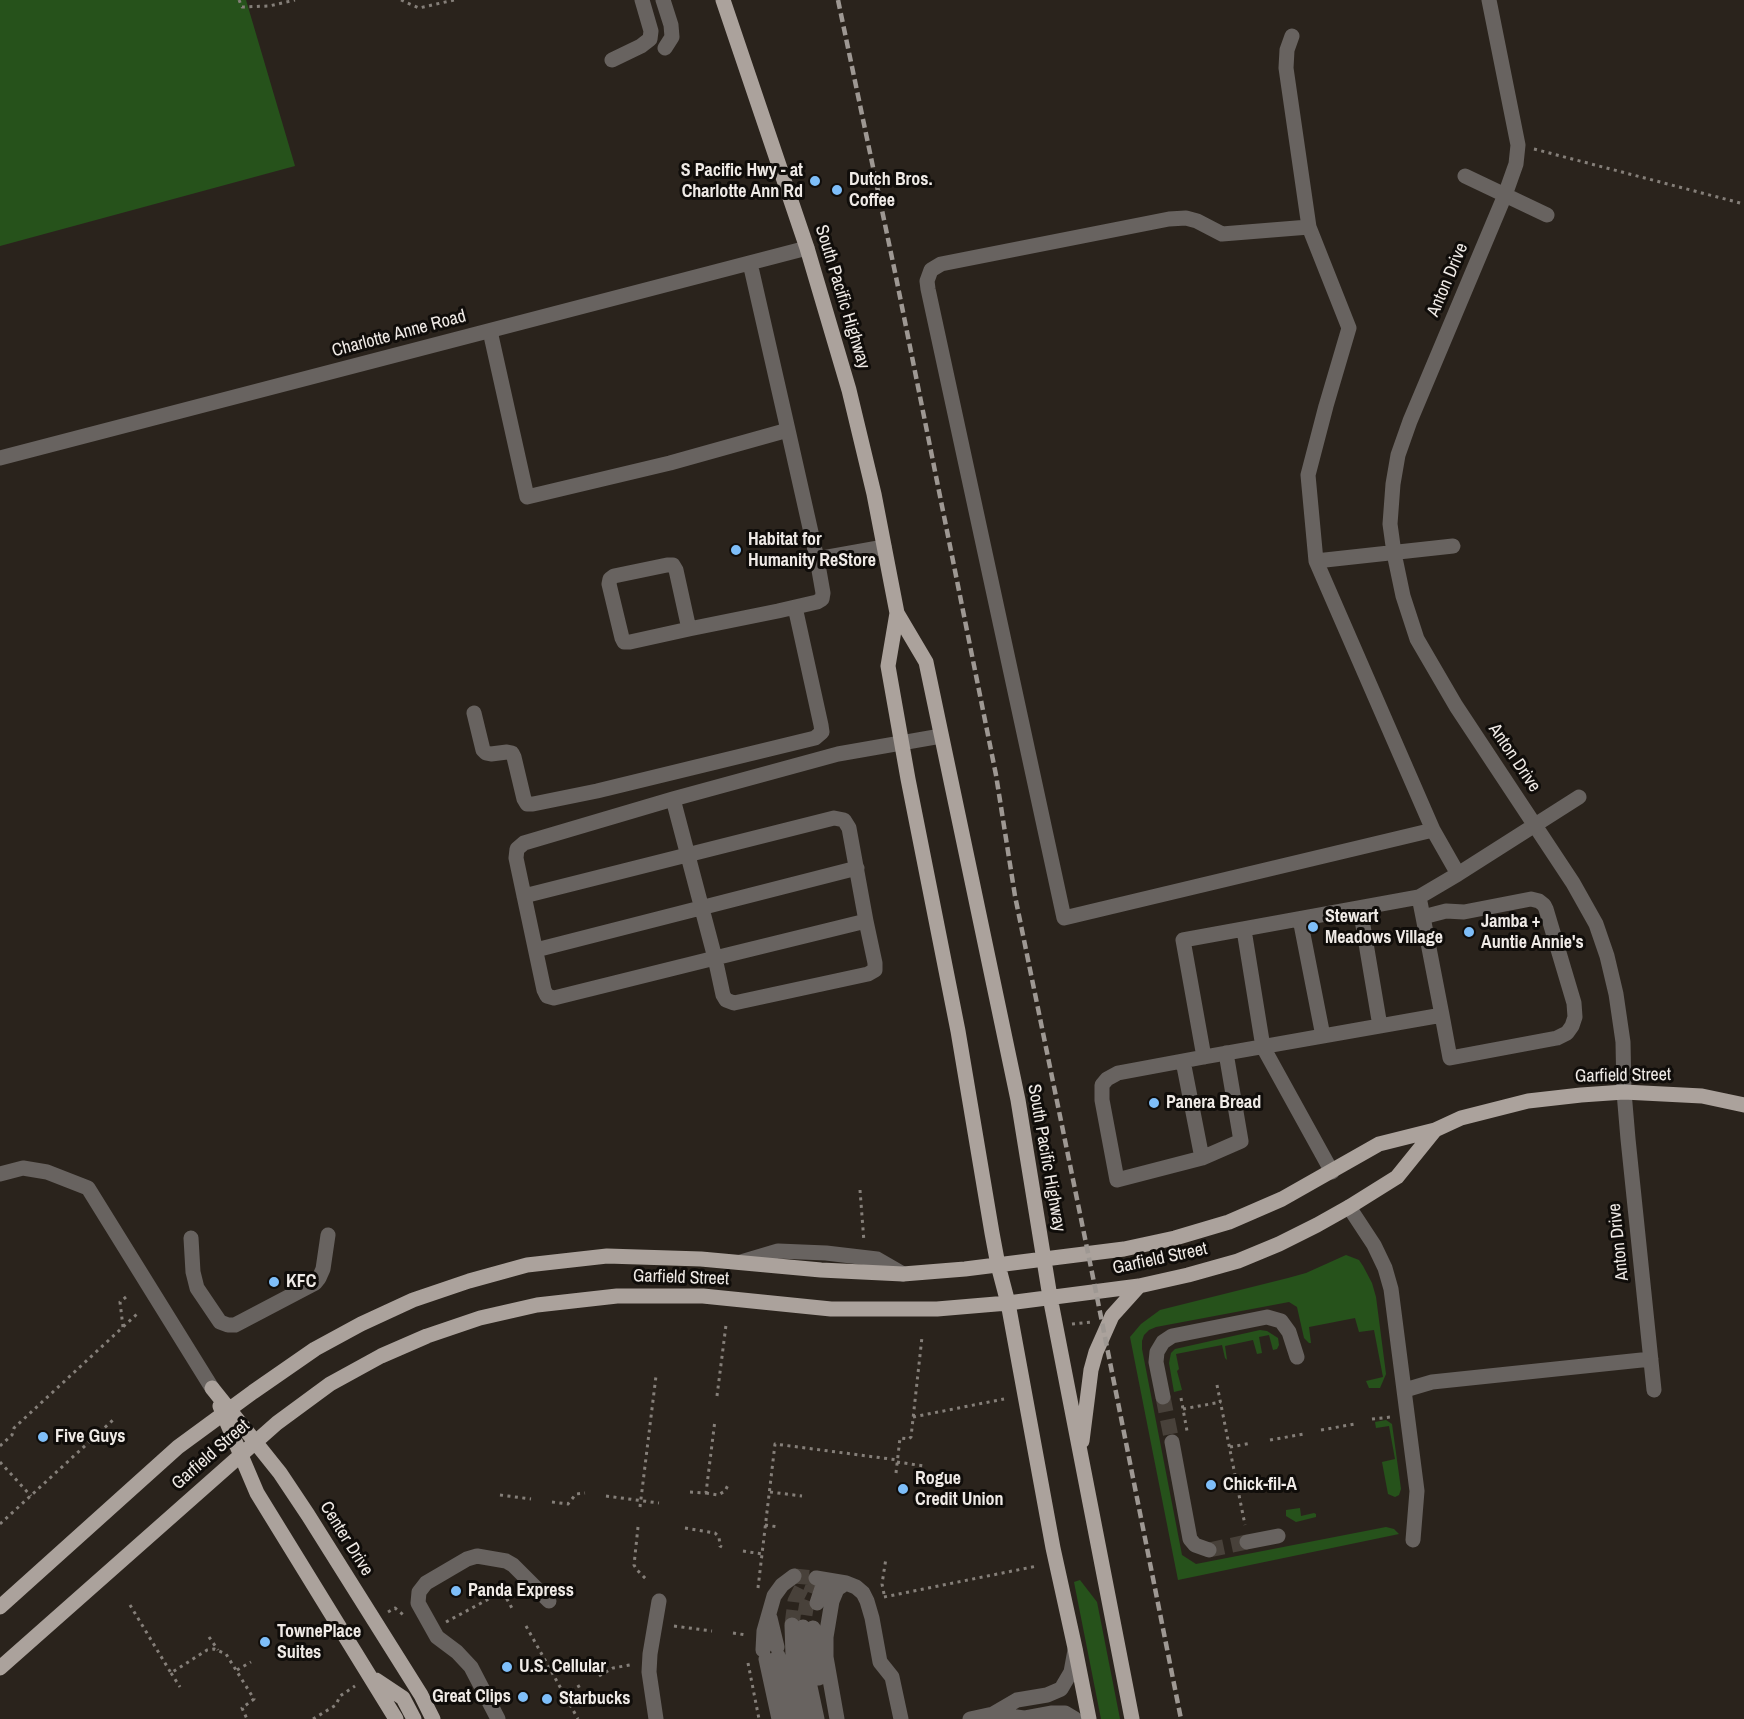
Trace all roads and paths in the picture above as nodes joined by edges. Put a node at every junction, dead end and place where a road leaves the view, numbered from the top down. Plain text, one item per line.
1 (239, 0) edge
2 (295, 0) edge
3 (401, 0) edge
4 (454, 0) edge
5 (642, 0) edge
6 (663, 0) edge
7 (723, 0) edge
8 (1489, 0) edge
9 (1292, 36) dead end
10 (665, 48) dead end
11 (612, 60) dead end
12 (1518, 145) junction
13 (1465, 176) dead end
14 (1505, 195) junction
15 (1744, 204) edge
16 (1547, 215) dead end
17 (1309, 227) junction
18 (807, 248) junction
19 (750, 263) junction
20 (490, 331) junction
21 (788, 430) junction
22 (0, 458) edge
23 (1453, 546) dead end
24 (884, 547) junction
25 (1394, 553) junction
26 (817, 559) junction
27 (1316, 561) junction
28 (795, 607) junction
29 (897, 613) junction
30 (689, 629) junction
31 (474, 713) dead end
32 (941, 736) junction
33 (902, 743) junction
34 (1579, 797) dead end
35 (673, 799) junction
36 (1534, 824) junction
37 (1433, 830) junction
38 (688, 855) junction
39 (857, 868) junction
40 (1458, 874) junction
41 (524, 896) junction
42 (1419, 897) junction
43 (702, 908) junction
44 (1359, 908) junction
45 (1423, 916) junction
46 (1300, 919) junction
47 (866, 921) junction
48 (1244, 930) junction
49 (536, 950) junction
50 (715, 958) junction
51 (1442, 1015) junction
52 (1380, 1026) junction
53 (1323, 1036) junction
54 (1263, 1047) junction
55 (1226, 1053) junction
56 (1204, 1057) junction
57 (1183, 1061) junction
58 (1624, 1092) junction
59 (1744, 1105) edge
60 (1435, 1130) junction
61 (1202, 1158) junction
62 (1332, 1172) junction
63 (0, 1174) edge
64 (860, 1190) dead end
65 (1349, 1207) junction
66 (328, 1235) dead end
67 (191, 1238) dead end
68 (864, 1250) dead end
69 (1044, 1259) junction
70 (998, 1265) junction
71 (1139, 1286) junction
72 (126, 1297) dead end
73 (1050, 1298) junction
74 (1008, 1303) junction
75 (137, 1314) dead end
76 (1094, 1323) dead end
77 (1072, 1324) dead end
78 (726, 1326) dead end
79 (123, 1327) junction
80 (922, 1337) dead end
81 (1298, 1357) dead end
82 (1651, 1359) junction
83 (656, 1376) dead end
84 (1217, 1385) dead end
85 (212, 1388) joint
86 (1405, 1390) junction
87 (1654, 1390) dead end
88 (1179, 1393) dead end
89 (717, 1396) dead end
90 (1163, 1397) tunnel mouth
91 (1004, 1399) dead end
92 (1221, 1402) junction
93 (1183, 1409) junction
94 (226, 1412) junction
95 (1393, 1416) dead end
96 (913, 1417) junction
97 (1372, 1419) dead end
98 (113, 1420) dead end
99 (715, 1420) dead end
100 (1355, 1424) dead end
101 (1321, 1430) dead end
102 (1187, 1431) dead end
103 (1304, 1434) dead end
104 (1269, 1440) dead end
105 (255, 1442) junction
106 (1172, 1442) tunnel mouth
107 (1252, 1443) dead end
108 (0, 1446) edge
109 (1230, 1447) junction
110 (241, 1455) junction
111 (1080, 1455) junction
112 (897, 1461) junction
113 (0, 1462) edge
114 (924, 1466) dead end
115 (896, 1473) dead end
116 (729, 1483) dead end
117 (690, 1492) dead end
118 (770, 1492) junction
119 (585, 1493) dead end
120 (706, 1493) junction
121 (500, 1495) dead end
122 (31, 1496) junction
123 (606, 1496) dead end
124 (802, 1496) dead end
125 (531, 1499) dead end
126 (641, 1500) junction
127 (552, 1502) dead end
128 (659, 1503) dead end
129 (640, 1507) dead end
130 (0, 1524) edge
131 (765, 1525) junction
132 (638, 1527) dead end
133 (778, 1527) dead end
134 (685, 1528) dead end
135 (1246, 1534) joint
136 (1278, 1536) dead end
137 (1413, 1540) dead end
138 (722, 1547) dead end
139 (1209, 1550) dead end
140 (743, 1551) dead end
141 (762, 1554) junction
142 (1037, 1566) dead end
143 (794, 1576) tunnel mouth
144 (816, 1578) tunnel mouth
145 (646, 1579) dead end
146 (840, 1582) junction
147 (518, 1583) dead end
148 (758, 1589) dead end
149 (503, 1592) junction
150 (884, 1597) dead end
151 (659, 1600) dead end
152 (549, 1601) dead end
153 (817, 1603) dead end
154 (129, 1605) dead end
155 (0, 1607) edge
156 (513, 1610) dead end
157 (388, 1612) dead end
158 (411, 1621) dead end
159 (526, 1626) dead end
160 (674, 1626) dead end
161 (803, 1627) junction
162 (433, 1629) junction
163 (712, 1630) dead end
164 (733, 1633) dead end
165 (752, 1636) dead end
166 (209, 1637) dead end
167 (1075, 1648) junction
168 (218, 1650) junction
169 (767, 1654) junction
170 (251, 1662) dead end
171 (630, 1665) dead end
172 (0, 1668) edge
173 (237, 1671) junction
174 (171, 1673) junction
175 (371, 1676) junction
176 (598, 1676) dead end
177 (357, 1685) dead end
178 (581, 1685) dead end
179 (180, 1687) dead end
180 (564, 1694) junction
181 (993, 1714) junction
182 (247, 1719) edge
183 (313, 1719) edge
184 (396, 1719) edge
185 (414, 1719) edge
186 (433, 1719) edge
187 (498, 1719) edge
188 (578, 1719) edge
189 (656, 1719) edge
190 (759, 1719) edge
191 (779, 1719) edge
192 (791, 1719) edge
193 (806, 1719) edge
194 (816, 1719) edge
195 (827, 1719) edge
196 (837, 1719) edge
197 (901, 1719) edge
198 (970, 1719) edge
199 (1076, 1719) edge
200 (1089, 1719) edge
201 (1132, 1719) edge

1 - 2 path
3 - 4 path
5 - 11 street
6 - 10 street
7 - 18 main road, South Pacific Highway
8 - 12 street, Anton Drive
9 - 17 street
12 - 14 street, Anton Drive
12 - 15 path
13 - 14 street
14 - 16 street
14 - 25 street, Anton Drive
17 - 27 street
17 - 37 street
18 - 19 street, Charlotte Anne Road
18 - 24 main road, South Pacific Highway
19 - 20 street, Charlotte Anne Road
19 - 21 street
20 - 21 street
20 - 22 street, Charlotte Anne Road
21 - 26 street
23 - 25 street
24 - 26 street
24 - 29 main road, South Pacific Highway
25 - 27 street
25 - 36 street, Anton Drive
26 - 28 street
27 - 37 street
28 - 30 street
28 - 31 street
29 - 32 main road, South Pacific Highway
29 - 33 main road, South Pacific Highway
30 - 30 street
32 - 33 street
32 - 69 main road, South Pacific Highway
33 - 35 street
33 - 70 main road, South Pacific Highway
34 - 36 street
35 - 38 street
35 - 41 street
36 - 40 street
36 - 58 street, Anton Drive
37 - 40 street
38 - 39 street
38 - 41 street
38 - 43 street
39 - 43 street
39 - 47 street
40 - 42 street
41 - 49 street
42 - 44 street
42 - 45 street
43 - 49 street
43 - 50 street
44 - 46 street
44 - 52 street
45 - 51 street
45 - 51 street
46 - 48 street
46 - 53 street
47 - 50 street
47 - 50 street
48 - 54 street
48 - 56 street
49 - 50 street
51 - 52 street
52 - 53 street
53 - 54 street
54 - 55 street
54 - 62 street
55 - 56 street
55 - 61 street
56 - 57 street
57 - 61 street
57 - 61 street
58 - 59 main road, Garfield Street
58 - 60 main road, Garfield Street
58 - 82 street, Anton Drive
60 - 62 main road, Garfield Street
60 - 65 main road, Garfield Street
62 - 69 main road, Garfield Street
63 - 85 street, Center Drive
64 - 68 path
65 - 71 main road, Garfield Street
65 - 86 street
66 - 67 street
69 - 70 main road, Garfield Street
69 - 73 main road, South Pacific Highway
70 - 74 main road, South Pacific Highway
70 - 94 main road, Garfield Street
71 - 73 main road, Garfield Street
71 - 111 main road
72 - 79 path
73 - 74 main road, Garfield Street
73 - 111 main road, South Pacific Highway
74 - 105 main road, Garfield Street
74 - 167 main road, South Pacific Highway
75 - 79 path
76 - 77 path
78 - 89 path
79 - 108 path
80 - 96 path
81 - 90 street
82 - 86 street
82 - 87 street, Anton Drive
83 - 126 path
84 - 92 path
85 - 94 main road, Center Drive
86 - 137 street
88 - 93 path
91 - 96 path
92 - 93 path
92 - 109 path
93 - 102 path
94 - 105 main road, Center Drive
94 - 110 main road, Center Drive
94 - 155 main road, Garfield Street
95 - 97 path
96 - 112 path
98 - 122 path
99 - 120 path
100 - 101 path
103 - 104 path
105 - 110 main road, Garfield Street
105 - 186 main road, Center Drive
106 - 139 street
107 - 109 path
109 - 135 path
110 - 172 main road, Garfield Street
110 - 175 main road, Center Drive
111 - 201 main road, South Pacific Highway
112 - 114 path
112 - 115 path
112 - 118 path
113 - 122 path
116 - 120 path
117 - 120 path
118 - 124 path
118 - 131 path
119 - 127 path
121 - 125 path
122 - 130 path
123 - 126 path
126 - 128 path
126 - 129 path
131 - 133 path
131 - 141 path
132 - 145 path
134 - 138 path
135 - 136 street
140 - 141 path
141 - 148 path
142 - 150 path
143 - 169 street
144 - 146 street
146 - 153 street
146 - 196 street
146 - 197 street
147 - 149 path
149 - 156 path
149 - 162 path
151 - 189 street
152 - 162 street
154 - 174 path
157 - 158 path
159 - 180 path
160 - 163 path
161 - 193 street
161 - 194 street
161 - 195 street
162 - 187 street
164 - 165 path
166 - 168 path
167 - 181 street
167 - 200 main road, South Pacific Highway
168 - 173 path
168 - 174 path
169 - 190 path
169 - 191 street
169 - 192 street
170 - 173 path
171 - 176 path
173 - 182 path
174 - 179 path
175 - 184 main road, Center Drive
175 - 185 main road
177 - 183 path
178 - 180 path
180 - 188 path
181 - 198 street
181 - 199 street

